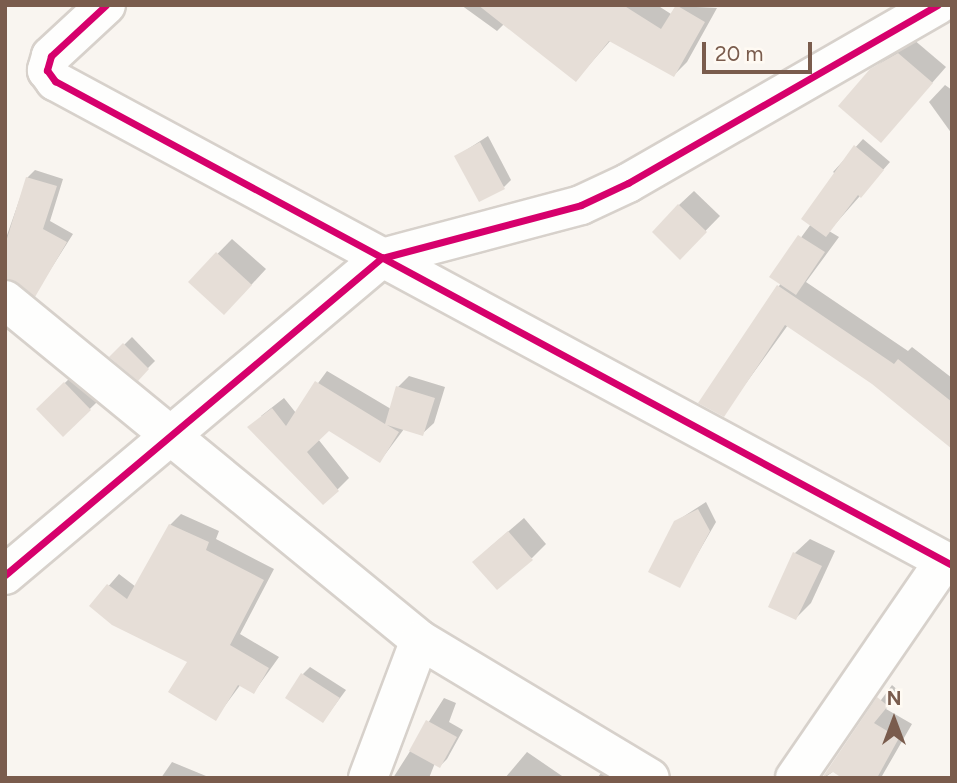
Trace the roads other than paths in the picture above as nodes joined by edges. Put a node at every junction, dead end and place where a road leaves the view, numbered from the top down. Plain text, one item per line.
1 (106, 5) edge
2 (937, 5) edge
3 (382, 258) junction
4 (5, 300) edge
5 (171, 432) junction
6 (948, 563) edge
7 (5, 575) edge
8 (420, 640) junction
9 (368, 778) edge
10 (650, 778) edge
11 (794, 778) edge

1 - 3 street
2 - 3 street
3 - 5 street
3 - 6 street
4 - 5 street
5 - 7 street
5 - 8 street
6 - 11 street
8 - 9 street
8 - 10 street

